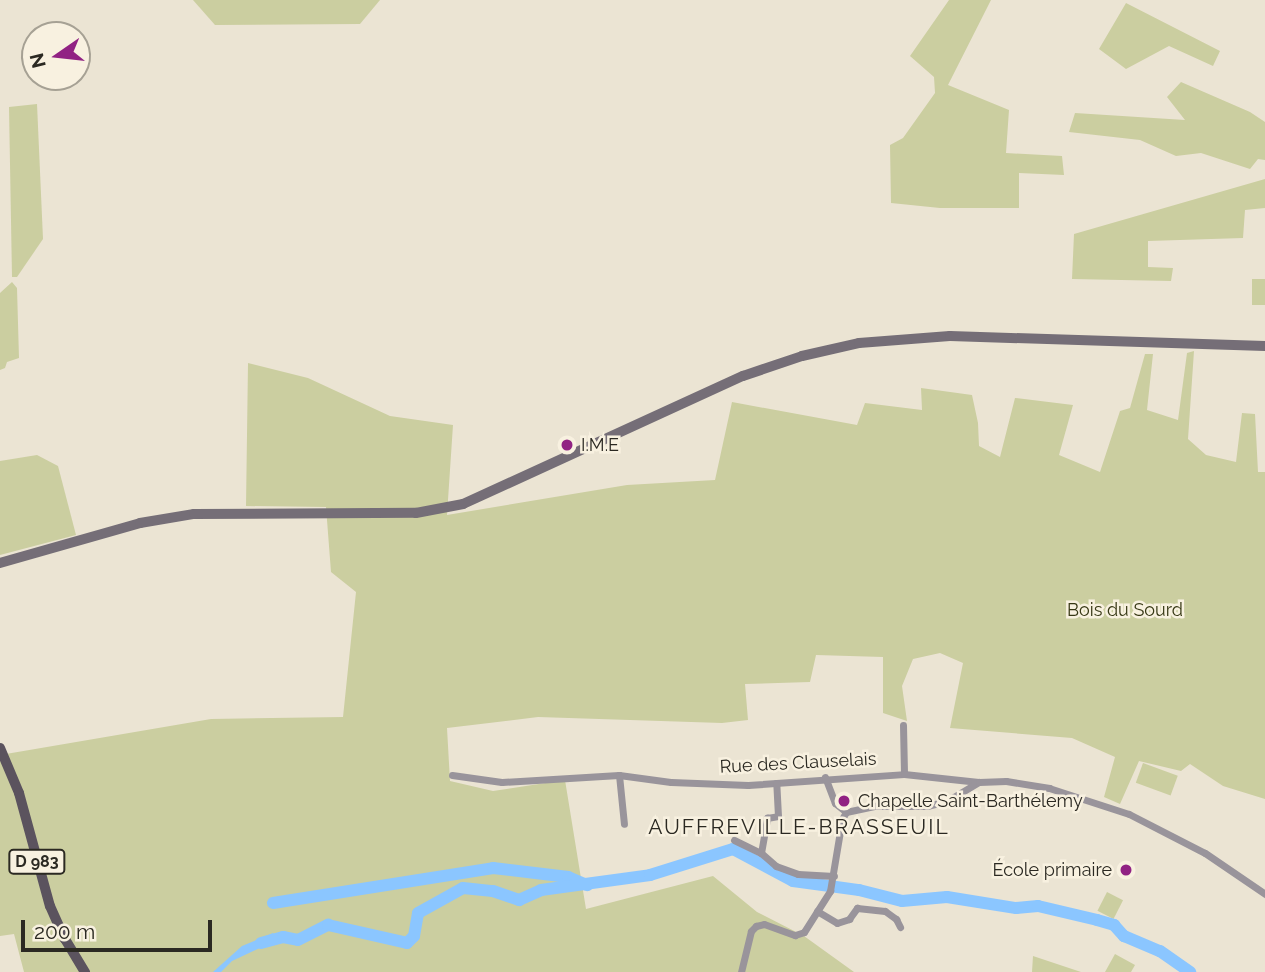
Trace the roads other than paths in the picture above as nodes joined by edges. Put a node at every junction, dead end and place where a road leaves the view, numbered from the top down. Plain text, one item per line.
1 (1265, 346) edge
2 (0, 563) edge
3 (903, 724) dead end
4 (0, 748) edge
5 (904, 774) junction
6 (452, 775) dead end
7 (619, 775) junction
8 (825, 777) junction
9 (979, 782) junction
10 (776, 783) junction
11 (846, 812) junction
12 (624, 824) dead end
13 (734, 840) dead end
14 (761, 853) junction
15 (833, 878) junction
16 (1265, 894) edge
17 (817, 911) junction
18 (900, 927) dead end
19 (85, 972) edge
20 (741, 972) edge

1 - 2 main road
3 - 5 street
4 - 19 main road, D 983
5 - 8 street, Rue des Clauselais
5 - 9 street, Rue des Clauselais
6 - 7 street, Rue des Clauselais
7 - 10 street, Rue des Clauselais
7 - 12 street
8 - 10 street, Rue des Clauselais
8 - 11 street
9 - 11 street
9 - 16 street, Rue des Clauselais
10 - 14 street
11 - 15 street
13 - 14 street
14 - 15 street
15 - 17 street
17 - 18 street
17 - 20 street

